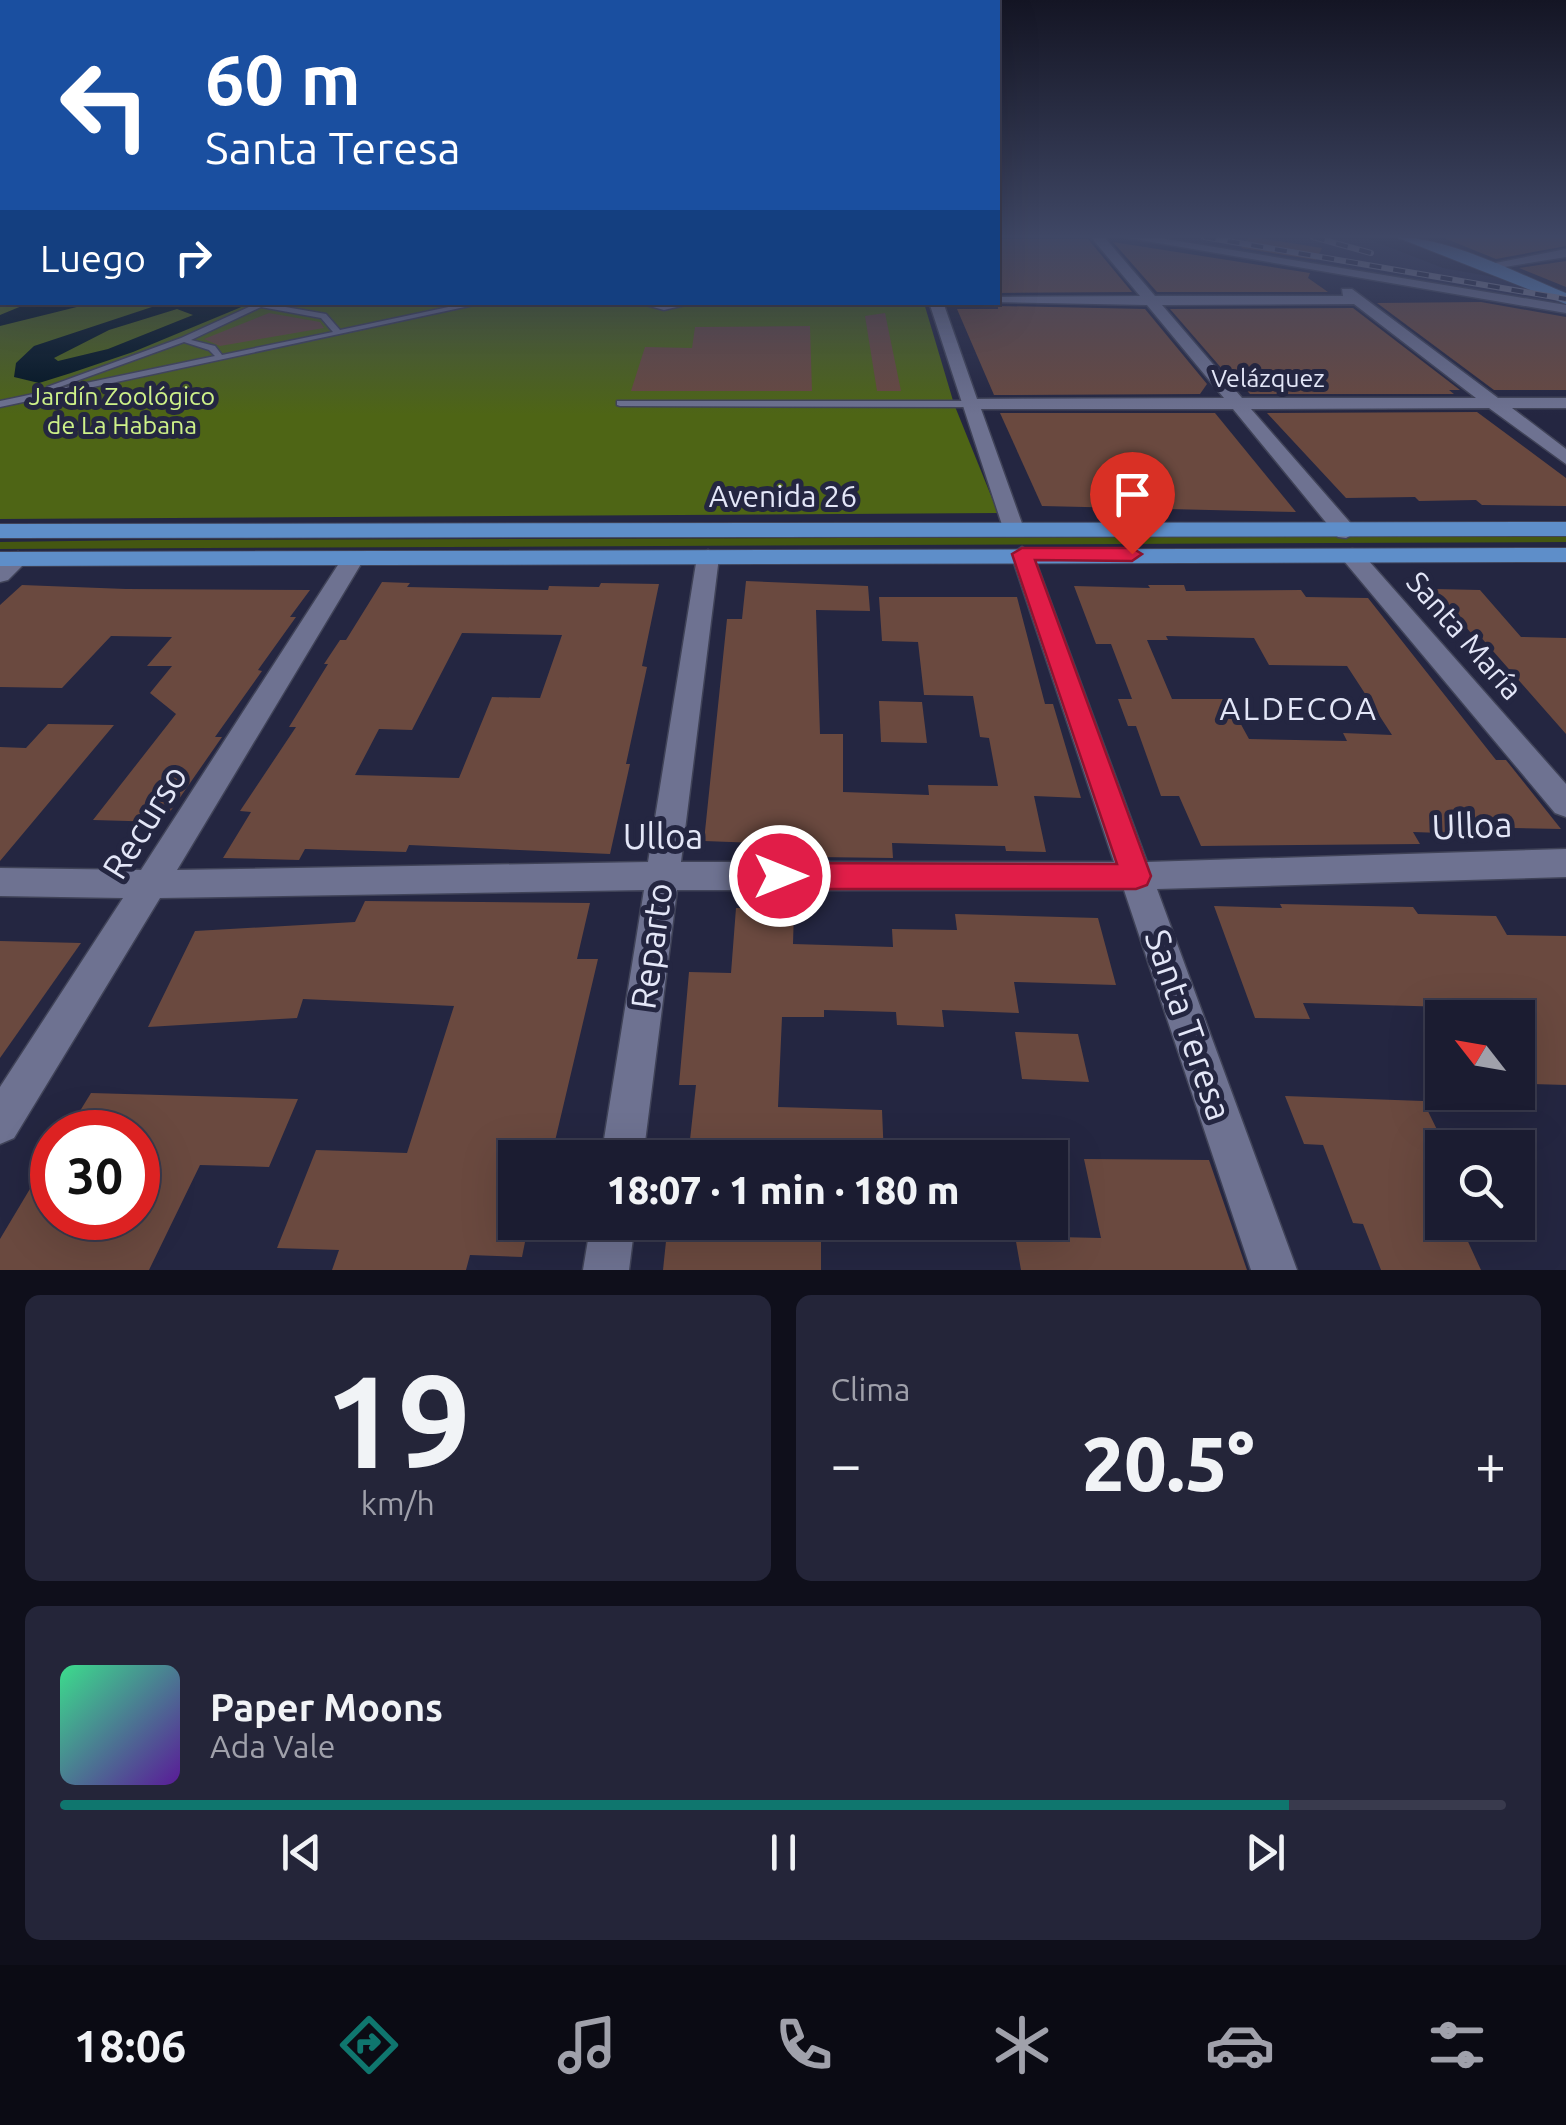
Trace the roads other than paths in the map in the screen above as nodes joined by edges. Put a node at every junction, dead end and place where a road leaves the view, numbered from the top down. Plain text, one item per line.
1 (1147, 296) edge
2 (1354, 296) edge
3 (1488, 296) edge
4 (1359, 300) junction
5 (1000, 301) edge
6 (1152, 302) junction
7 (262, 305) edge
8 (269, 305) edge
9 (470, 305) edge
10 (651, 305) edge
11 (679, 305) edge
12 (937, 305) edge
13 (1566, 309) edge
14 (338, 332) junction
15 (184, 340) junction
16 (220, 358) junction
17 (1236, 402) junction
18 (620, 403) dead end
19 (0, 404) edge
20 (970, 404) junction
21 (1495, 404) junction
22 (1566, 404) edge
23 (1566, 458) edge
24 (1566, 528) edge
25 (0, 531) edge
26 (1018, 542) junction
27 (1349, 544) junction
28 (1566, 555) edge
29 (708, 557) junction
30 (353, 559) junction
31 (6, 564) edge
32 (1566, 805) edge
33 (1566, 862) edge
34 (661, 876) junction
35 (1136, 876) junction
36 (0, 882) edge
37 (151, 884) junction
38 (0, 1124) edge
39 (624, 1140) edge
40 (610, 1240) edge
41 (606, 1270) edge
42 (1274, 1270) edge

1 - 6 street, Santa María
2 - 4 street
3 - 13 street
4 - 6 street
4 - 21 street
5 - 6 street
6 - 17 street, Santa María
7 - 15 lane
8 - 14 lane
9 - 14 lane
10 - 11 lane
12 - 20 street, Santa Teresa
14 - 16 lane
15 - 16 lane
15 - 19 lane
16 - 19 lane
17 - 20 street, Velázquez
17 - 21 street, Velázquez
17 - 27 street, Santa María
18 - 20 lane
20 - 26 street, Santa Teresa
21 - 22 street, Velázquez
21 - 23 street
24 - 27 main road, Avenida 26
25 - 26 main road, Avenida 26
26 - 27 main road, Avenida 26
26 - 29 main road, Avenida 26
26 - 35 street, Santa Teresa
27 - 28 main road, Avenida 26
27 - 32 street, Santa María
29 - 30 main road, Avenida 26
29 - 34 street, Reparto
30 - 31 main road, Avenida 26
30 - 37 street, Recurso
33 - 35 street, Ulloa
34 - 35 street, Ulloa
34 - 37 street, Ulloa
34 - 39 street, Reparto
35 - 42 street, Santa Teresa
36 - 37 street, Ulloa
37 - 38 street, Recurso
40 - 41 street

